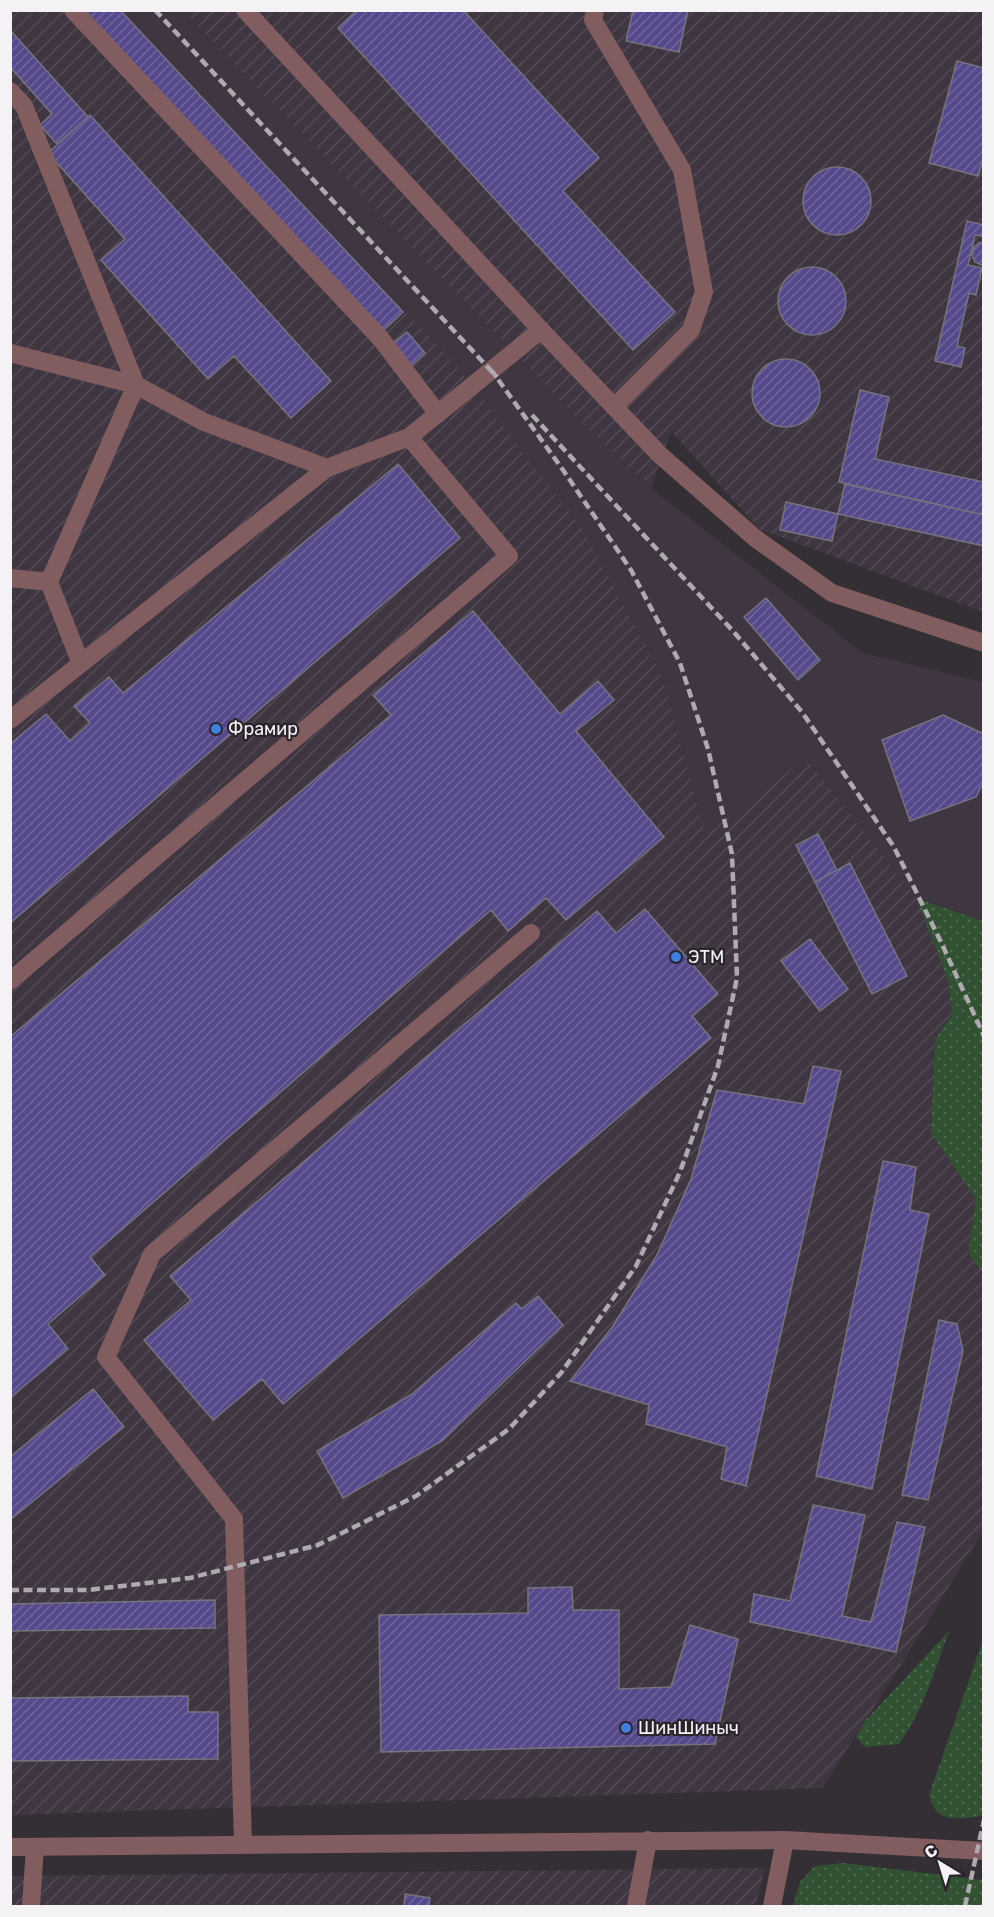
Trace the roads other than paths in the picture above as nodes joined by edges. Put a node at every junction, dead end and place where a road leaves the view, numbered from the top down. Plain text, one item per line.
1 (73, 10) edge
2 (245, 10) edge
3 (595, 10) edge
4 (10, 91) edge
5 (541, 330) junction
6 (10, 353) edge
7 (136, 385) junction
8 (614, 407) junction
9 (438, 414) junction
10 (409, 437) junction
11 (327, 468) junction
12 (10, 578) edge
13 (49, 582) junction
14 (984, 643) edge
15 (81, 664) junction
16 (10, 720) edge
17 (531, 933) dead end
18 (10, 981) edge
19 (648, 1840) junction
20 (785, 1840) junction
21 (243, 1845) junction
22 (10, 1847) edge
23 (35, 1847) junction
24 (984, 1851) edge
25 (31, 1906) edge
26 (636, 1906) edge
27 (772, 1906) edge

1 - 9 street
2 - 5 street
3 - 8 street
4 - 7 street
5 - 8 street
5 - 9 street
6 - 7 street
7 - 11 street
7 - 13 street
8 - 14 street
9 - 10 street
10 - 11 street
10 - 18 street
11 - 15 street
12 - 13 street
13 - 15 street
15 - 16 street
17 - 21 street
19 - 20 street
19 - 21 street
19 - 26 street
20 - 24 street
20 - 27 street
21 - 23 street
22 - 23 street
23 - 25 street

